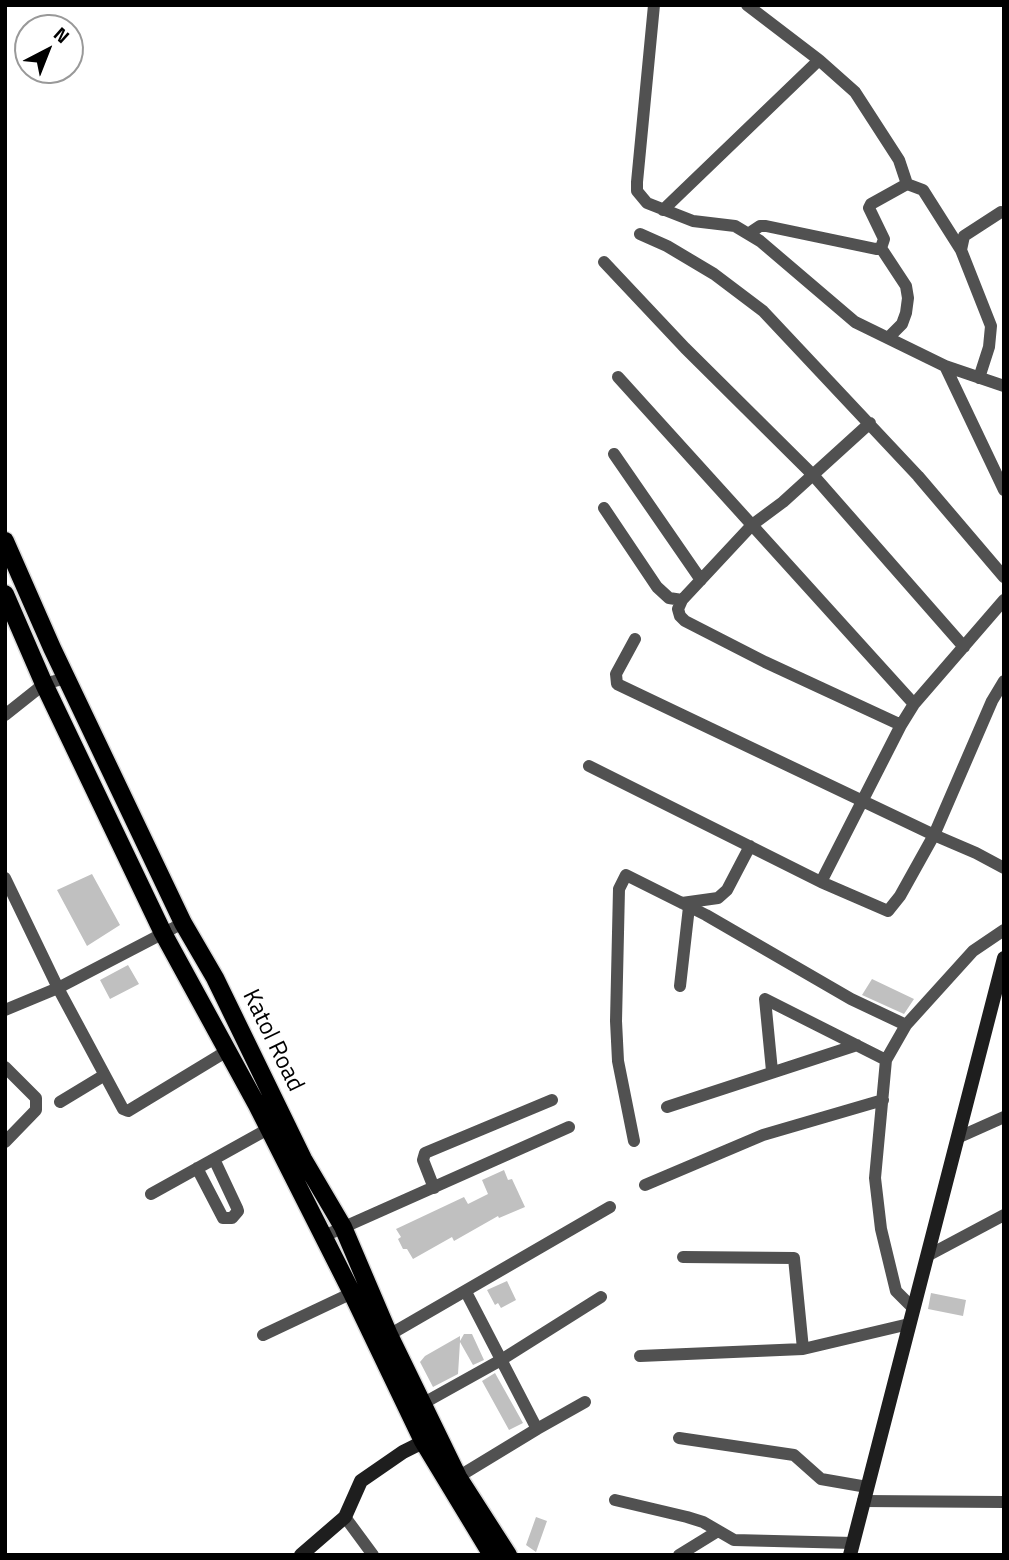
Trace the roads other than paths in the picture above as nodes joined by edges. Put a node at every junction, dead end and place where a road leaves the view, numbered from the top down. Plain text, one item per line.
1 (654, 5) edge
2 (747, 5) edge
3 (819, 60) junction
4 (907, 184) junction
5 (663, 210) junction
6 (1001, 212) dead end
7 (748, 233) junction
8 (640, 234) dead end
9 (881, 248) junction
10 (961, 250) junction
11 (604, 262) dead end
12 (889, 337) junction
13 (944, 366) junction
14 (618, 377) dead end
15 (979, 378) junction
16 (1004, 386) edge
17 (870, 423) junction
18 (614, 454) dead end
19 (813, 475) junction
20 (1004, 490) edge
21 (604, 508) dead end
22 (752, 525) junction
23 (5, 541) edge
24 (1004, 577) edge
25 (701, 580) junction
26 (5, 594) edge
27 (682, 600) junction
28 (1004, 600) edge
29 (635, 639) dead end
30 (964, 647) junction
31 (66, 678) junction
32 (1004, 681) edge
33 (44, 684) junction
34 (915, 704) junction
35 (5, 715) edge
36 (901, 725) junction
37 (589, 766) dead end
38 (863, 802) junction
39 (934, 835) junction
40 (750, 846) junction
41 (1004, 868) edge
42 (5, 878) edge
43 (821, 882) junction
44 (685, 905) junction
45 (183, 923) junction
46 (1004, 930) edge
47 (163, 933) junction
48 (1004, 958) edge
49 (680, 986) dead end
50 (58, 988) junction
51 (5, 1010) edge
52 (906, 1025) junction
53 (857, 1045) junction
54 (227, 1051) junction
55 (886, 1060) junction
56 (5, 1067) edge
57 (772, 1071) junction
58 (103, 1076) junction
59 (552, 1100) dead end
60 (883, 1100) junction
61 (60, 1101) dead end
62 (667, 1107) dead end
63 (1004, 1117) edge
64 (569, 1128) dead end
65 (268, 1129) junction
66 (957, 1138) junction
67 (5, 1142) edge
68 (634, 1142) dead end
69 (214, 1159) junction
70 (197, 1168) junction
71 (645, 1185) dead end
72 (434, 1188) junction
73 (151, 1195) dead end
74 (610, 1207) dead end
75 (1004, 1215) edge
76 (343, 1227) junction
77 (324, 1236) junction
78 (927, 1256) junction
79 (683, 1257) dead end
80 (466, 1292) junction
81 (352, 1293) junction
82 (601, 1297) dead end
83 (913, 1308) junction
84 (909, 1324) junction
85 (263, 1335) dead end
86 (389, 1335) junction
87 (803, 1349) junction
88 (640, 1356) dead end
89 (501, 1360) junction
90 (585, 1402) dead end
91 (422, 1404) junction
92 (537, 1429) junction
93 (430, 1438) junction
94 (679, 1438) dead end
95 (458, 1477) junction
96 (865, 1494) junction
97 (615, 1500) dead end
98 (1004, 1502) edge
99 (345, 1517) junction
100 (718, 1531) junction
101 (851, 1549) edge
102 (301, 1555) edge
103 (373, 1555) edge
104 (492, 1555) edge
105 (508, 1555) edge
106 (679, 1555) edge

1 - 5 street
2 - 3 street
3 - 4 street
3 - 5 street
4 - 9 street
4 - 10 street
5 - 7 street
6 - 10 street
7 - 9 street
7 - 12 street
8 - 17 street
9 - 12 street
10 - 15 street
11 - 19 street
12 - 13 street
13 - 15 street
13 - 20 street
14 - 22 street
15 - 16 street
17 - 19 street
17 - 24 street
18 - 25 street
19 - 22 street
19 - 30 street
21 - 27 street
22 - 25 street
22 - 34 street
23 - 31 main road, Katol Road
25 - 27 street
26 - 33 main road, Katol Road
27 - 36 street
28 - 30 street
29 - 38 street
30 - 34 street
31 - 33 street
31 - 45 main road, Katol Road
32 - 39 street
33 - 35 street
33 - 47 main road, Katol Road
34 - 36 street
36 - 38 street
37 - 40 street
38 - 39 street
38 - 43 street
39 - 41 street
39 - 43 street
40 - 43 street
40 - 44 street
42 - 50 street
44 - 49 street
44 - 52 street
44 - 68 street
45 - 47 street
45 - 76 main road, Katol Road
46 - 52 street
47 - 50 street
47 - 54 main road, Katol Road
48 - 66 street
50 - 51 street
50 - 58 street
52 - 55 street
53 - 55 street
53 - 57 street
53 - 57 street
54 - 58 street
54 - 65 main road, Katol Road
55 - 60 street
56 - 67 street
57 - 62 street
58 - 61 street
59 - 72 street
60 - 71 street
60 - 83 street
63 - 66 street
64 - 72 street
65 - 69 street
65 - 77 main road, Katol Road
66 - 78 street
69 - 70 street
69 - 70 street
70 - 73 street
72 - 76 street
74 - 80 street
75 - 78 street
76 - 77 street
76 - 86 main road, Katol Road
77 - 81 main road, Katol Road
78 - 83 street
79 - 87 street
80 - 86 street
80 - 89 street
81 - 85 street
81 - 93 main road, Katol Road
82 - 89 street
83 - 84 street
84 - 87 street
84 - 96 street
86 - 91 main road, Katol Road
87 - 88 street
89 - 91 street
89 - 92 street
90 - 92 street
91 - 93 main road, Katol Road
92 - 95 street
93 - 95 main road, Katol Road
93 - 99 street
93 - 104 main road, Katol Road
94 - 96 street
95 - 105 main road, Katol Road
96 - 98 street
96 - 101 street
97 - 100 street
99 - 102 street
99 - 103 street
100 - 101 street
100 - 106 street

